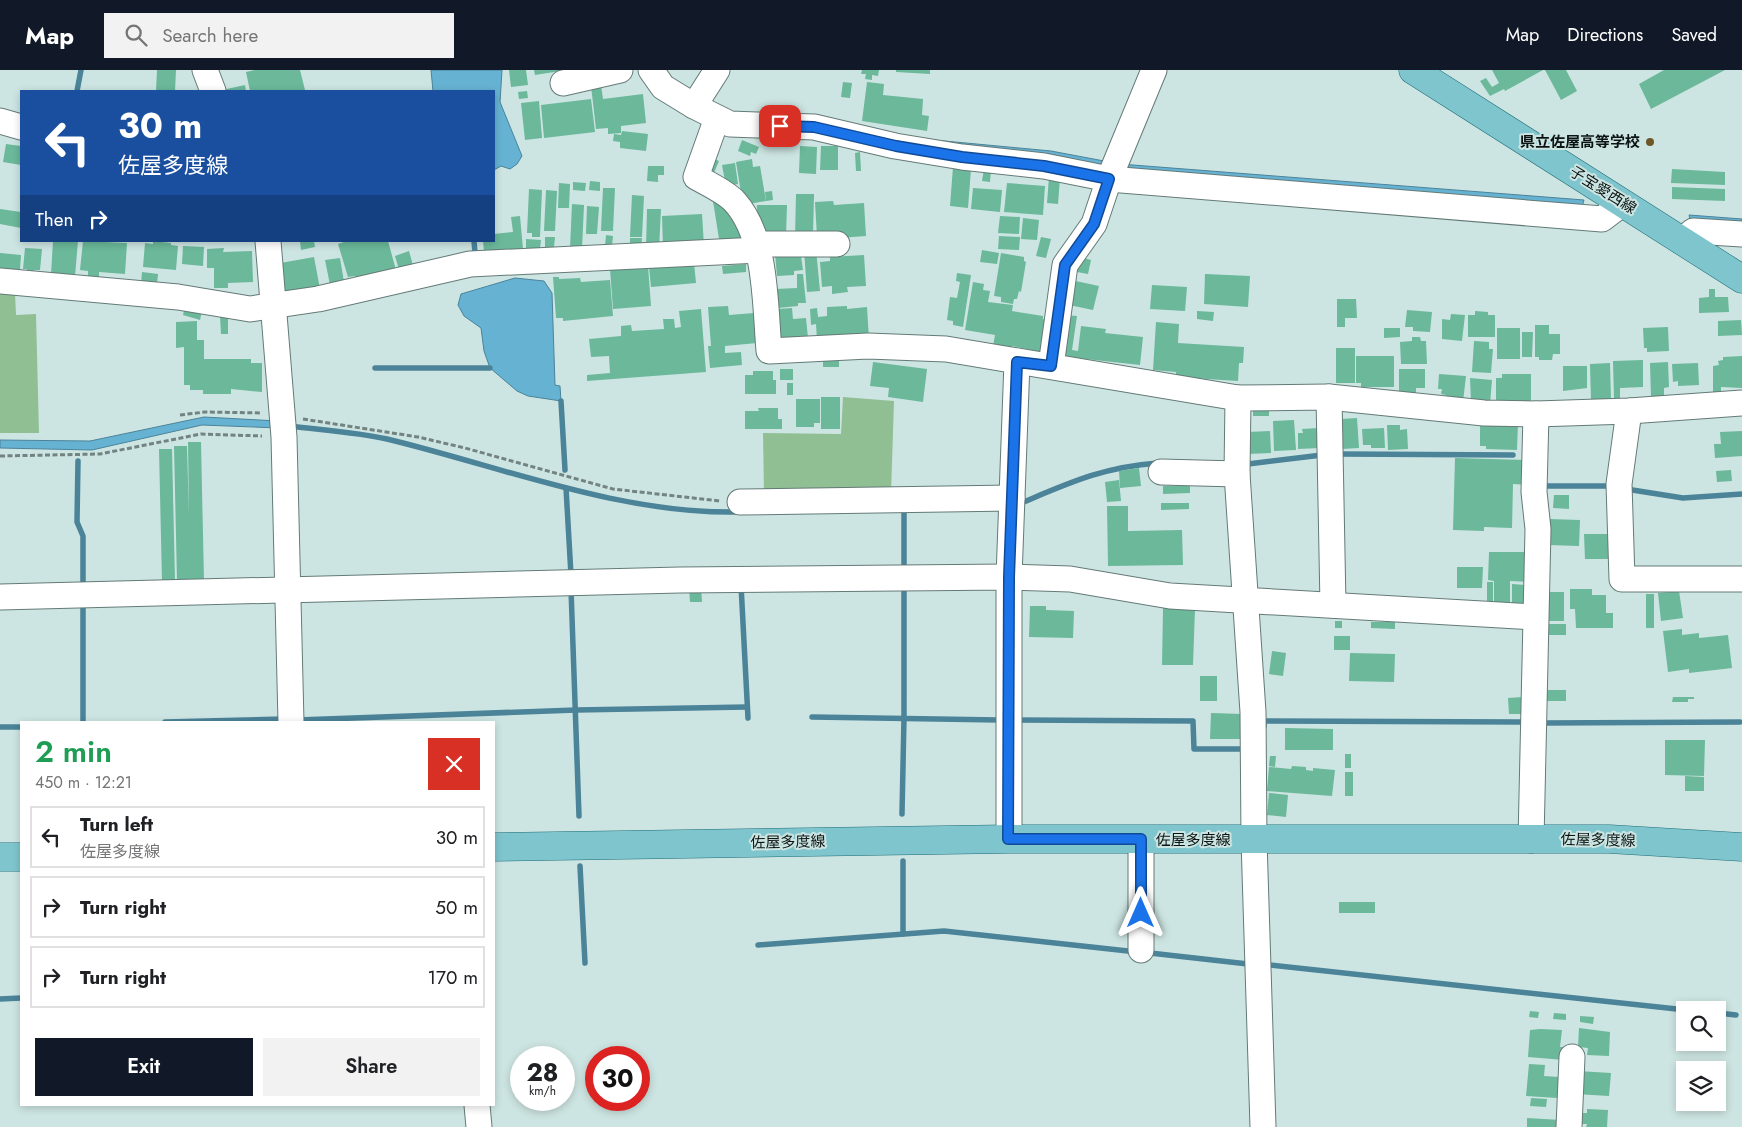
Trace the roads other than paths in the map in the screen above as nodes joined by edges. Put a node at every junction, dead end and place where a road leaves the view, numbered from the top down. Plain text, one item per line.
1 (205, 70) edge
2 (620, 70) edge
3 (650, 70) edge
4 (717, 70) edge
5 (1154, 70) edge
6 (1413, 70) edge
7 (563, 83) dead end
8 (213, 90) edge
9 (694, 106) junction
10 (717, 118) junction
11 (0, 121) edge
12 (20, 127) edge
13 (1112, 170) junction
14 (1623, 203) junction
15 (1742, 234) edge
16 (1681, 241) junction
17 (268, 242) edge
18 (837, 244) dead end
19 (758, 247) junction
20 (1742, 279) edge
21 (0, 280) edge
22 (272, 306) junction
23 (1017, 362) junction
24 (1051, 366) junction
25 (1330, 397) junction
26 (1238, 398) junction
27 (1742, 403) edge
28 (1629, 411) junction
29 (1536, 414) junction
30 (1161, 472) dead end
31 (1237, 474) junction
32 (1012, 498) junction
33 (740, 502) road end
34 (1009, 577) junction
35 (1742, 579) edge
36 (288, 588) junction
37 (0, 597) edge
38 (1245, 599) junction
39 (1333, 605) junction
40 (1535, 618) junction
41 (291, 721) edge
42 (1008, 839) junction
43 (1141, 839) junction
44 (1254, 840) junction
45 (1531, 840) junction
46 (495, 847) edge
47 (1742, 847) edge
48 (0, 857) edge
49 (20, 857) edge
50 (1141, 950) dead end
51 (1572, 1057) dead end
52 (477, 1106) edge
53 (479, 1127) edge
54 (1263, 1127) edge
55 (1569, 1127) edge

1 - 8 street
2 - 7 street
3 - 9 street
4 - 9 street
5 - 13 street
6 - 14 main road, 子宝愛西線
9 - 10 street
10 - 13 street
10 - 19 street
11 - 12 street
13 - 14 street
13 - 24 street
14 - 16 main road, 子宝愛西線
15 - 16 street
16 - 20 main road, 子宝愛西線
17 - 22 street
18 - 19 street
19 - 22 street
19 - 23 street
21 - 22 street
22 - 36 street
23 - 24 street
23 - 32 street
24 - 26 street
25 - 26 street
25 - 29 street
25 - 39 street
26 - 31 street
27 - 28 street
28 - 29 street
28 - 35 street
29 - 40 street
30 - 31 street
31 - 38 street
32 - 33 street
32 - 34 street
34 - 36 street
34 - 38 street
34 - 42 street
36 - 37 street
36 - 41 street
38 - 39 street
38 - 44 street
39 - 40 street
40 - 45 street
42 - 43 main road, 佐屋多度線
42 - 46 main road, 佐屋多度線
43 - 44 main road, 佐屋多度線
43 - 50 street
44 - 45 main road, 佐屋多度線
44 - 54 street
45 - 47 main road, 佐屋多度線
48 - 49 main road
51 - 55 street
52 - 53 street

